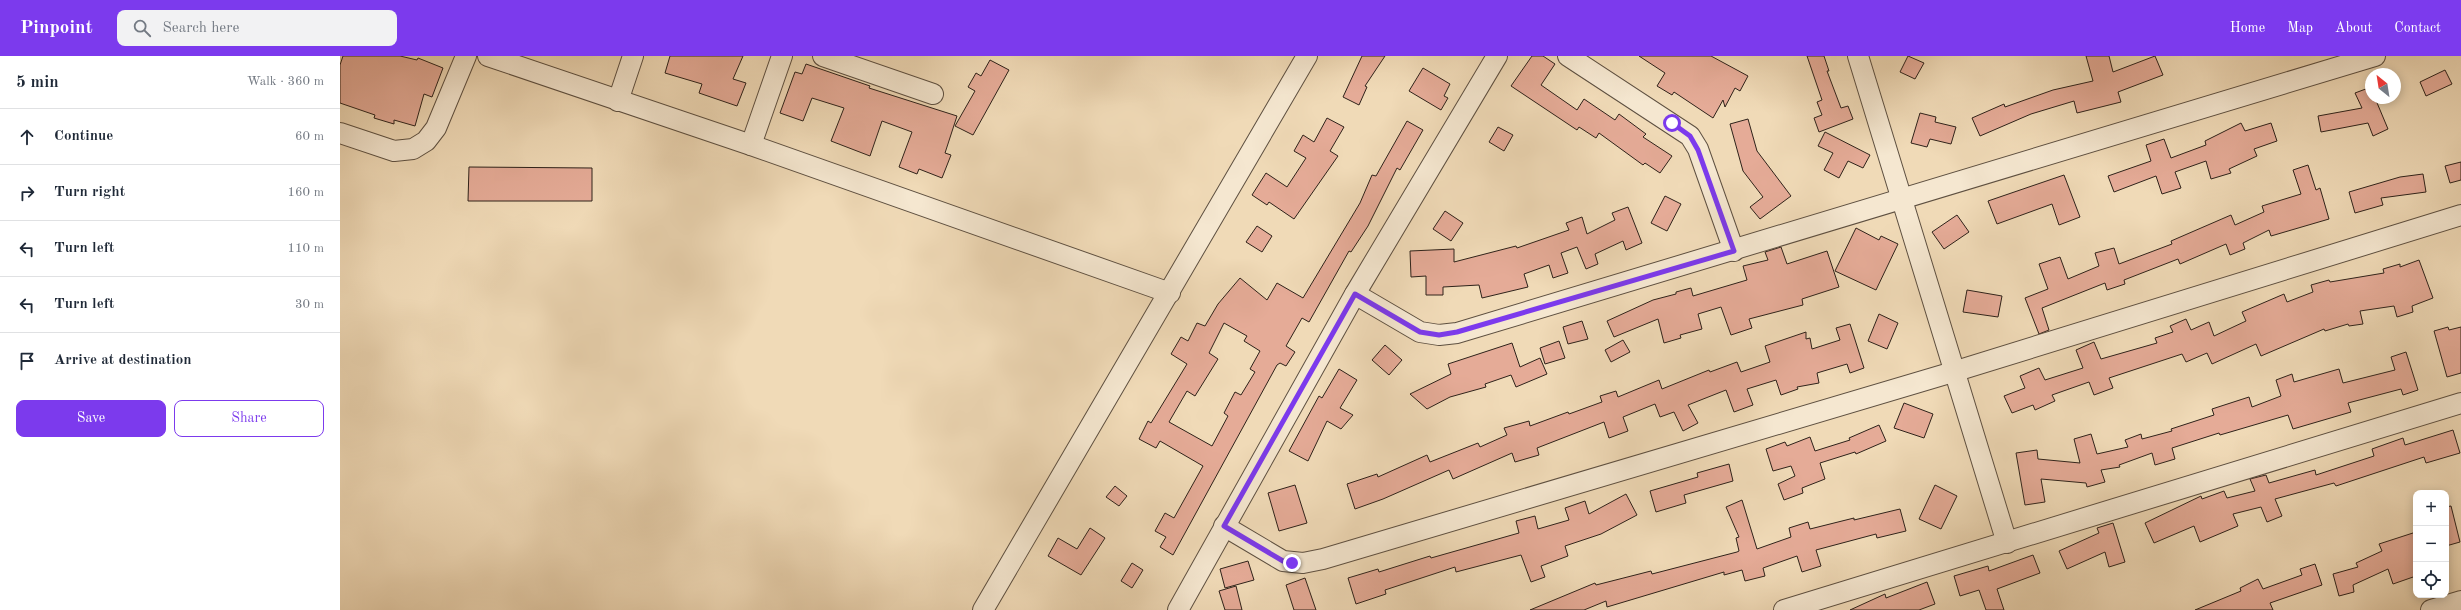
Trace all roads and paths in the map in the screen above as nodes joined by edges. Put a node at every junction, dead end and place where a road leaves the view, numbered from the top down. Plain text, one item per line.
1 (466, 56) edge
2 (488, 56) edge
3 (633, 56) edge
4 (782, 56) edge
5 (823, 56) edge
6 (1307, 56) edge
7 (1497, 56) edge
8 (1568, 56) edge
9 (1858, 56) edge
10 (2375, 56) edge
11 (934, 94) dead end
12 (618, 101) junction
13 (340, 133) edge
14 (750, 145) junction
15 (1902, 200) junction
16 (2461, 215) edge
17 (1734, 251) junction
18 (1170, 293) junction
19 (1355, 294) junction
20 (1953, 372) junction
21 (2461, 403) edge
22 (1224, 526) junction
23 (2007, 543) junction
24 (2461, 601) edge
25 (984, 610) edge
26 (1178, 610) edge
27 (1784, 610) edge
28 (2431, 610) edge

1 - 13 street
2 - 12 street
3 - 12 street
4 - 14 street
5 - 11 street
6 - 18 street
7 - 19 street
8 - 17 street
9 - 15 street
10 - 15 street
12 - 14 street
14 - 18 street
15 - 17 street
15 - 20 street
16 - 20 street
17 - 19 street
18 - 25 street
19 - 22 street
20 - 22 street
20 - 23 street
21 - 23 street
22 - 26 street
23 - 27 street
24 - 28 street

